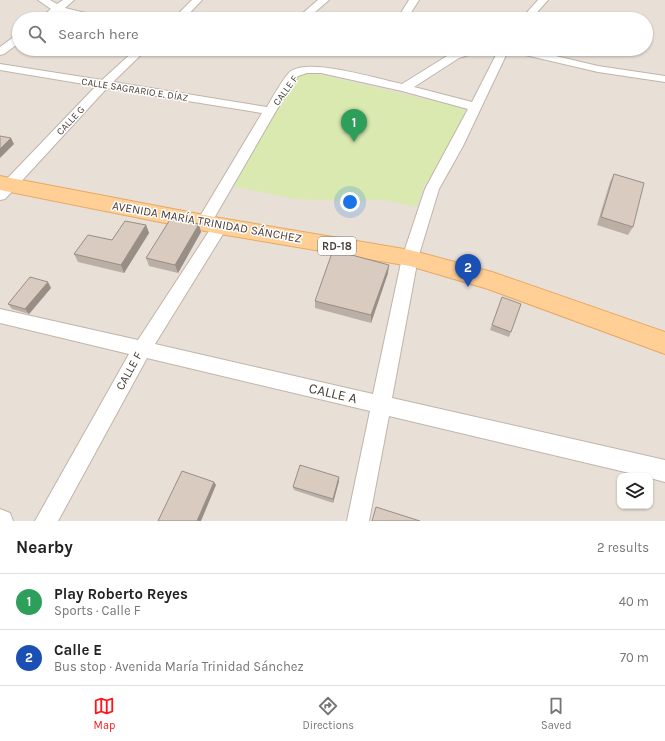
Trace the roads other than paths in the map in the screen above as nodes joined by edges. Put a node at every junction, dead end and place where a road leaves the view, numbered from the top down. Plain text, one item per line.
1 (43, 0) edge
2 (69, 0) edge
3 (197, 0) edge
4 (324, 0) edge
5 (414, 0) edge
6 (543, 0) edge
7 (58, 9) junction
8 (54, 12) edge
9 (70, 12) edge
10 (185, 12) edge
11 (309, 12) edge
12 (406, 12) edge
13 (532, 12) edge
14 (12, 43) edge
15 (0, 52) edge
16 (134, 56) edge
17 (455, 56) edge
18 (501, 56) edge
19 (542, 56) edge
20 (0, 67) edge
21 (665, 79) edge
22 (104, 84) junction
23 (404, 88) junction
24 (475, 108) junction
25 (270, 111) junction
26 (3, 188) edge
27 (212, 224) junction
28 (410, 258) junction
29 (0, 316) edge
30 (665, 343) edge
31 (142, 349) junction
32 (382, 405) junction
33 (665, 471) edge
34 (46, 521) edge
35 (358, 521) edge

1 - 7 street
2 - 7 street
3 - 10 street
4 - 11 street
5 - 12 street
6 - 13 street
7 - 8 street
7 - 9 street
14 - 15 street
16 - 22 street, CALLE G
17 - 23 street
18 - 24 street
19 - 21 street
20 - 22 street, CALLE SAGRARIO E. DÍAZ
22 - 25 street, CALLE SAGRARIO E. DÍAZ
22 - 26 street, CALLE G
23 - 24 street, CALLE F
23 - 25 street, CALLE F
24 - 28 street
25 - 27 street, CALLE F
26 - 27 main road, AVENIDA MARÍA TRINIDAD SÁNCHEZ / RD-18
27 - 28 main road, AVENIDA MARÍA TRINIDAD SÁNCHEZ / RD-18
27 - 31 street, CALLE F
28 - 30 main road, AVENIDA MARÍA TRINIDAD SÁNCHEZ / RD-18
28 - 32 street
29 - 31 street, CALLE A
31 - 32 street, CALLE A
31 - 34 street, CALLE F
32 - 33 street, CALLE A
32 - 35 street

